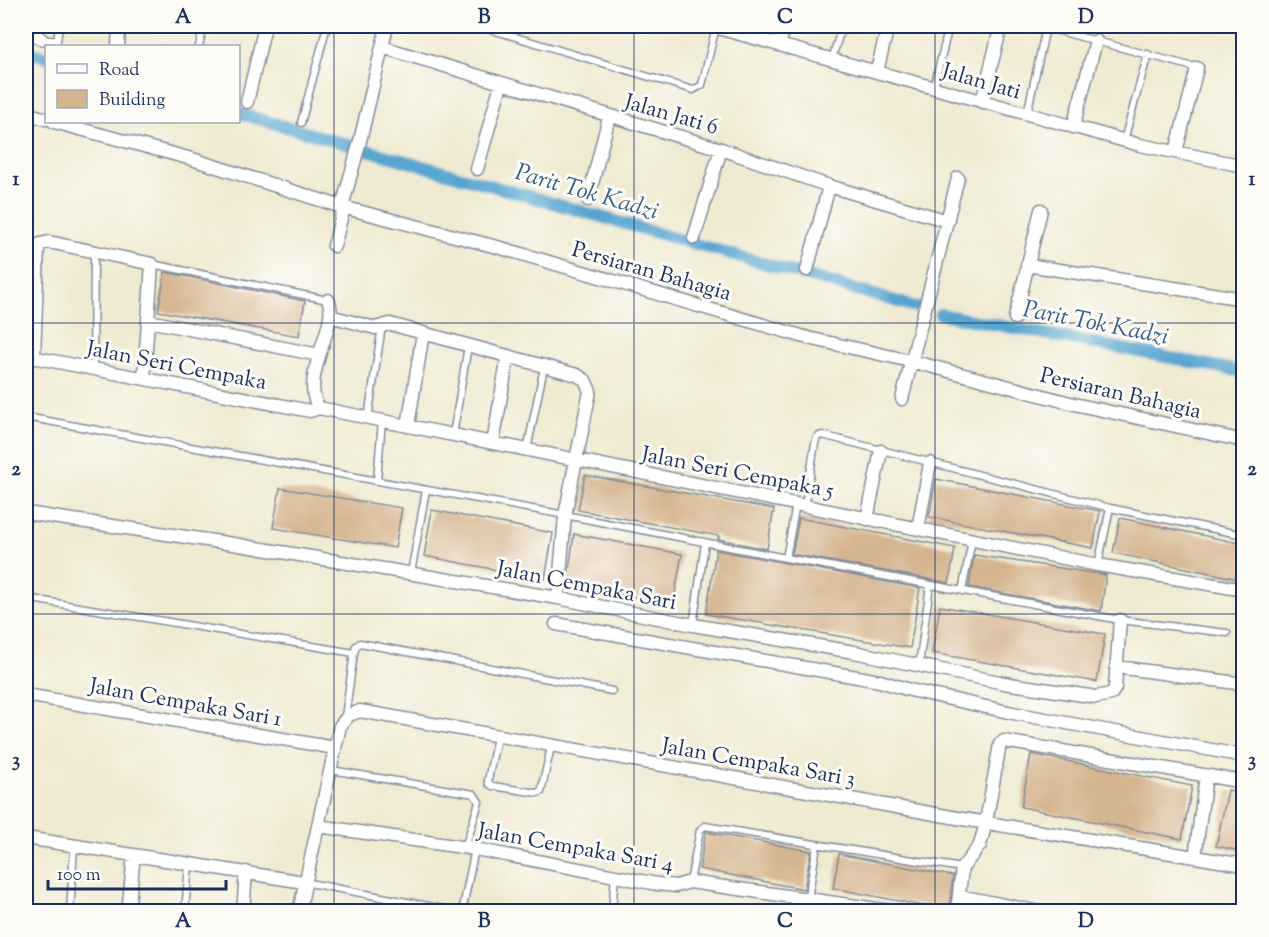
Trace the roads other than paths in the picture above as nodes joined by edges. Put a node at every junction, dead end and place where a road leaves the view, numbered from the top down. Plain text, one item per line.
1 (59, 26) edge
2 (119, 26) edge
3 (204, 26) edge
4 (265, 26) edge
5 (327, 26) edge
6 (387, 26) edge
7 (479, 26) edge
8 (713, 26) edge
9 (784, 26) edge
10 (842, 26) edge
11 (888, 26) edge
12 (949, 26) edge
13 (1001, 26) edge
14 (1043, 26) edge
15 (26, 28) edge
16 (735, 29) edge
17 (41, 39) joint
18 (1096, 41) junction
19 (118, 45) edge
20 (199, 45) edge
21 (779, 45) junction
22 (382, 47) junction
23 (1148, 54) junction
24 (832, 59) junction
25 (1197, 68) joint
26 (877, 71) junction
27 (501, 84) junction
28 (934, 87) junction
29 (247, 102) dead end
30 (982, 102) junction
31 (26, 113) edge
32 (1027, 115) junction
33 (609, 117) junction
34 (45, 119) edge
35 (58, 123) edge
36 (301, 123) dead end
37 (1073, 127) junction
38 (1124, 140) junction
39 (720, 149) junction
40 (1176, 152) junction
41 (1244, 166) edge
42 (477, 169) dead end
43 (958, 178) dead end
44 (829, 186) junction
45 (588, 200) dead end
46 (343, 207) junction
47 (1041, 210) dead end
48 (948, 221) junction
49 (694, 238) dead end
50 (334, 246) dead end
51 (94, 252) junction
52 (152, 264) junction
53 (1027, 266) junction
54 (807, 270) dead end
55 (1244, 299) edge
56 (328, 300) joint
57 (330, 316) junction
58 (1015, 318) dead end
59 (149, 321) junction
60 (382, 326) junction
61 (423, 333) junction
62 (468, 345) junction
63 (319, 355) junction
64 (508, 356) junction
65 (30, 357) edge
66 (911, 361) junction
67 (544, 366) junction
68 (93, 369) junction
69 (144, 378) junction
70 (902, 399) dead end
71 (319, 408) junction
72 (26, 417) edge
73 (368, 418) junction
74 (382, 421) junction
75 (408, 426) junction
76 (453, 435) junction
77 (1244, 441) edge
78 (493, 443) junction
79 (527, 450) junction
80 (881, 451) junction
81 (575, 460) junction
82 (930, 463) junction
83 (377, 480) junction
84 (426, 490) junction
85 (801, 505) junction
86 (1110, 508) junction
87 (26, 513) edge
88 (565, 515) junction
89 (867, 519) junction
90 (918, 529) junction
91 (1244, 535) edge
92 (972, 540) junction
93 (705, 543) junction
94 (786, 558) junction
95 (1098, 565) junction
96 (411, 574) junction
97 (930, 585) junction
98 (1244, 590) edge
99 (962, 591) junction
100 (26, 598) edge
101 (558, 598) junction
102 (1120, 620) junction
103 (556, 624) dead end
104 (693, 625) junction
105 (1227, 633) dead end
106 (354, 653) junction
107 (920, 666) junction
108 (1117, 667) junction
109 (1244, 684) edge
110 (612, 691) dead end
111 (28, 695) edge
112 (345, 720) junction
113 (497, 737) junction
114 (335, 747) junction
115 (550, 747) junction
116 (1244, 756) edge
117 (331, 770) junction
118 (1206, 776) junction
119 (1244, 782) edge
120 (986, 822) junction
121 (318, 826) junction
122 (26, 838) edge
123 (817, 844) junction
124 (74, 845) junction
125 (470, 849) junction
126 (134, 855) junction
127 (1195, 857) junction
128 (189, 863) junction
129 (1244, 865) edge
130 (962, 868) junction
131 (246, 872) junction
132 (615, 875) junction
133 (304, 882) junction
134 (690, 882) junction
135 (959, 896) junction
136 (794, 898) junction
137 (808, 899) junction
138 (70, 912) edge
139 (128, 912) edge
140 (184, 912) edge
141 (243, 912) edge
142 (298, 912) edge
143 (461, 912) edge
144 (612, 912) edge
145 (792, 912) edge
146 (898, 912) edge
147 (957, 912) edge
148 (1040, 912) edge

1 - 17 lane
2 - 19 street
3 - 20 lane
4 - 29 street
5 - 36 lane
6 - 22 street
7 - 8 lane
8 - 16 street, Jalan Jati
9 - 21 street
10 - 24 lane
11 - 26 street
12 - 28 lane
13 - 30 street
14 - 18 lane
14 - 32 lane
15 - 17 street
16 - 21 street, Jalan Jati
18 - 23 lane
18 - 37 street
21 - 24 street, Jalan Jati
22 - 27 street, Jalan Jati 6
22 - 46 street
23 - 25 lane
23 - 38 lane
24 - 26 street, Jalan Jati
25 - 40 street
26 - 28 street, Jalan Jati
27 - 33 street, Jalan Jati 6
27 - 42 street
28 - 30 street, Jalan Jati
30 - 32 street, Jalan Jati
31 - 34 street
32 - 37 street, Jalan Jati
33 - 39 street, Jalan Jati 6
33 - 45 street
35 - 46 street, Persiaran Bahagia
37 - 38 street, Jalan Jati
38 - 40 street, Jalan Jati
39 - 44 street, Jalan Jati 6
39 - 49 street
40 - 41 street, Jalan Jati
43 - 48 street
44 - 48 street, Jalan Jati 6
44 - 54 street
46 - 50 street
46 - 66 street, Persiaran Bahagia
47 - 53 street
48 - 66 street
51 - 52 street
51 - 65 street
51 - 68 lane
52 - 56 lane
52 - 59 street
53 - 55 street
53 - 58 street
56 - 57 street
57 - 60 street
57 - 63 street
59 - 63 street
59 - 69 street
60 - 61 street
60 - 73 lane
61 - 62 street
61 - 75 street
62 - 64 street
62 - 76 lane
63 - 71 street
64 - 67 street
64 - 78 street
65 - 68 street, Jalan Seri Cempaka
66 - 70 street
66 - 77 street, Persiaran Bahagia
67 - 79 lane
67 - 81 street
68 - 69 street, Jalan Seri Cempaka
69 - 71 street, Jalan Seri Cempaka
71 - 73 street, Jalan Seri Cempaka 5
72 - 83 lane
73 - 74 street, Jalan Seri Cempaka 5
74 - 75 street, Jalan Seri Cempaka 5
74 - 83 lane
75 - 76 street, Jalan Seri Cempaka 5
76 - 78 street, Jalan Seri Cempaka 5
78 - 79 street, Jalan Seri Cempaka 5
79 - 81 street, Jalan Seri Cempaka 5
80 - 82 lane
80 - 85 lane
80 - 89 street
81 - 85 street, Jalan Seri Cempaka 5
81 - 88 street
82 - 86 lane
82 - 90 street
83 - 84 lane
84 - 88 lane
84 - 96 lane
85 - 89 street, Jalan Seri Cempaka 5
85 - 94 lane
86 - 91 lane
86 - 95 lane
87 - 96 street, Jalan Cempaka Sari
88 - 93 lane
88 - 101 street
89 - 90 street, Jalan Seri Cempaka 5
90 - 92 street, Jalan Seri Cempaka 5
92 - 95 street, Jalan Seri Cempaka 5
92 - 99 lane
93 - 94 lane
93 - 104 lane
94 - 97 lane
95 - 98 street, Jalan Seri Cempaka 5
96 - 101 street, Jalan Cempaka Sari
97 - 99 lane
97 - 107 lane
99 - 102 lane
100 - 106 lane
101 - 104 street, Jalan Cempaka Sari
102 - 105 lane
102 - 108 street, Jalan Cempaka Sari
103 - 116 street
104 - 107 street, Jalan Cempaka Sari
106 - 110 lane
106 - 112 lane
107 - 108 street, Jalan Cempaka Sari
108 - 109 street
111 - 114 street, Jalan Cempaka Sari 1
112 - 113 street, Jalan Cempaka Sari 3
112 - 114 street
113 - 115 street, Jalan Cempaka Sari 3
113 - 115 lane
114 - 117 street
115 - 120 street, Jalan Cempaka Sari 3
117 - 121 street
117 - 125 lane
118 - 119 street
118 - 120 street
118 - 127 street
120 - 127 street, Jalan Cempaka Sari 3
120 - 130 street
121 - 125 street, Jalan Cempaka Sari 4
121 - 133 street
122 - 124 street
123 - 130 lane
123 - 134 lane
123 - 137 lane
124 - 126 street
124 - 138 lane
125 - 132 street, Jalan Cempaka Sari 4
125 - 143 lane
126 - 128 street
126 - 139 street
127 - 129 street, Jalan Cempaka Sari 3
128 - 131 street
128 - 140 lane
130 - 135 street
131 - 133 street
131 - 141 street
132 - 134 street, Jalan Cempaka Sari 4
132 - 144 lane
133 - 142 street
133 - 143 lane
134 - 136 street, Jalan Cempaka Sari 4
135 - 147 street
135 - 148 street
136 - 137 street, Jalan Cempaka Sari 4
136 - 145 lane
137 - 146 street, Jalan Cempaka Sari 4

